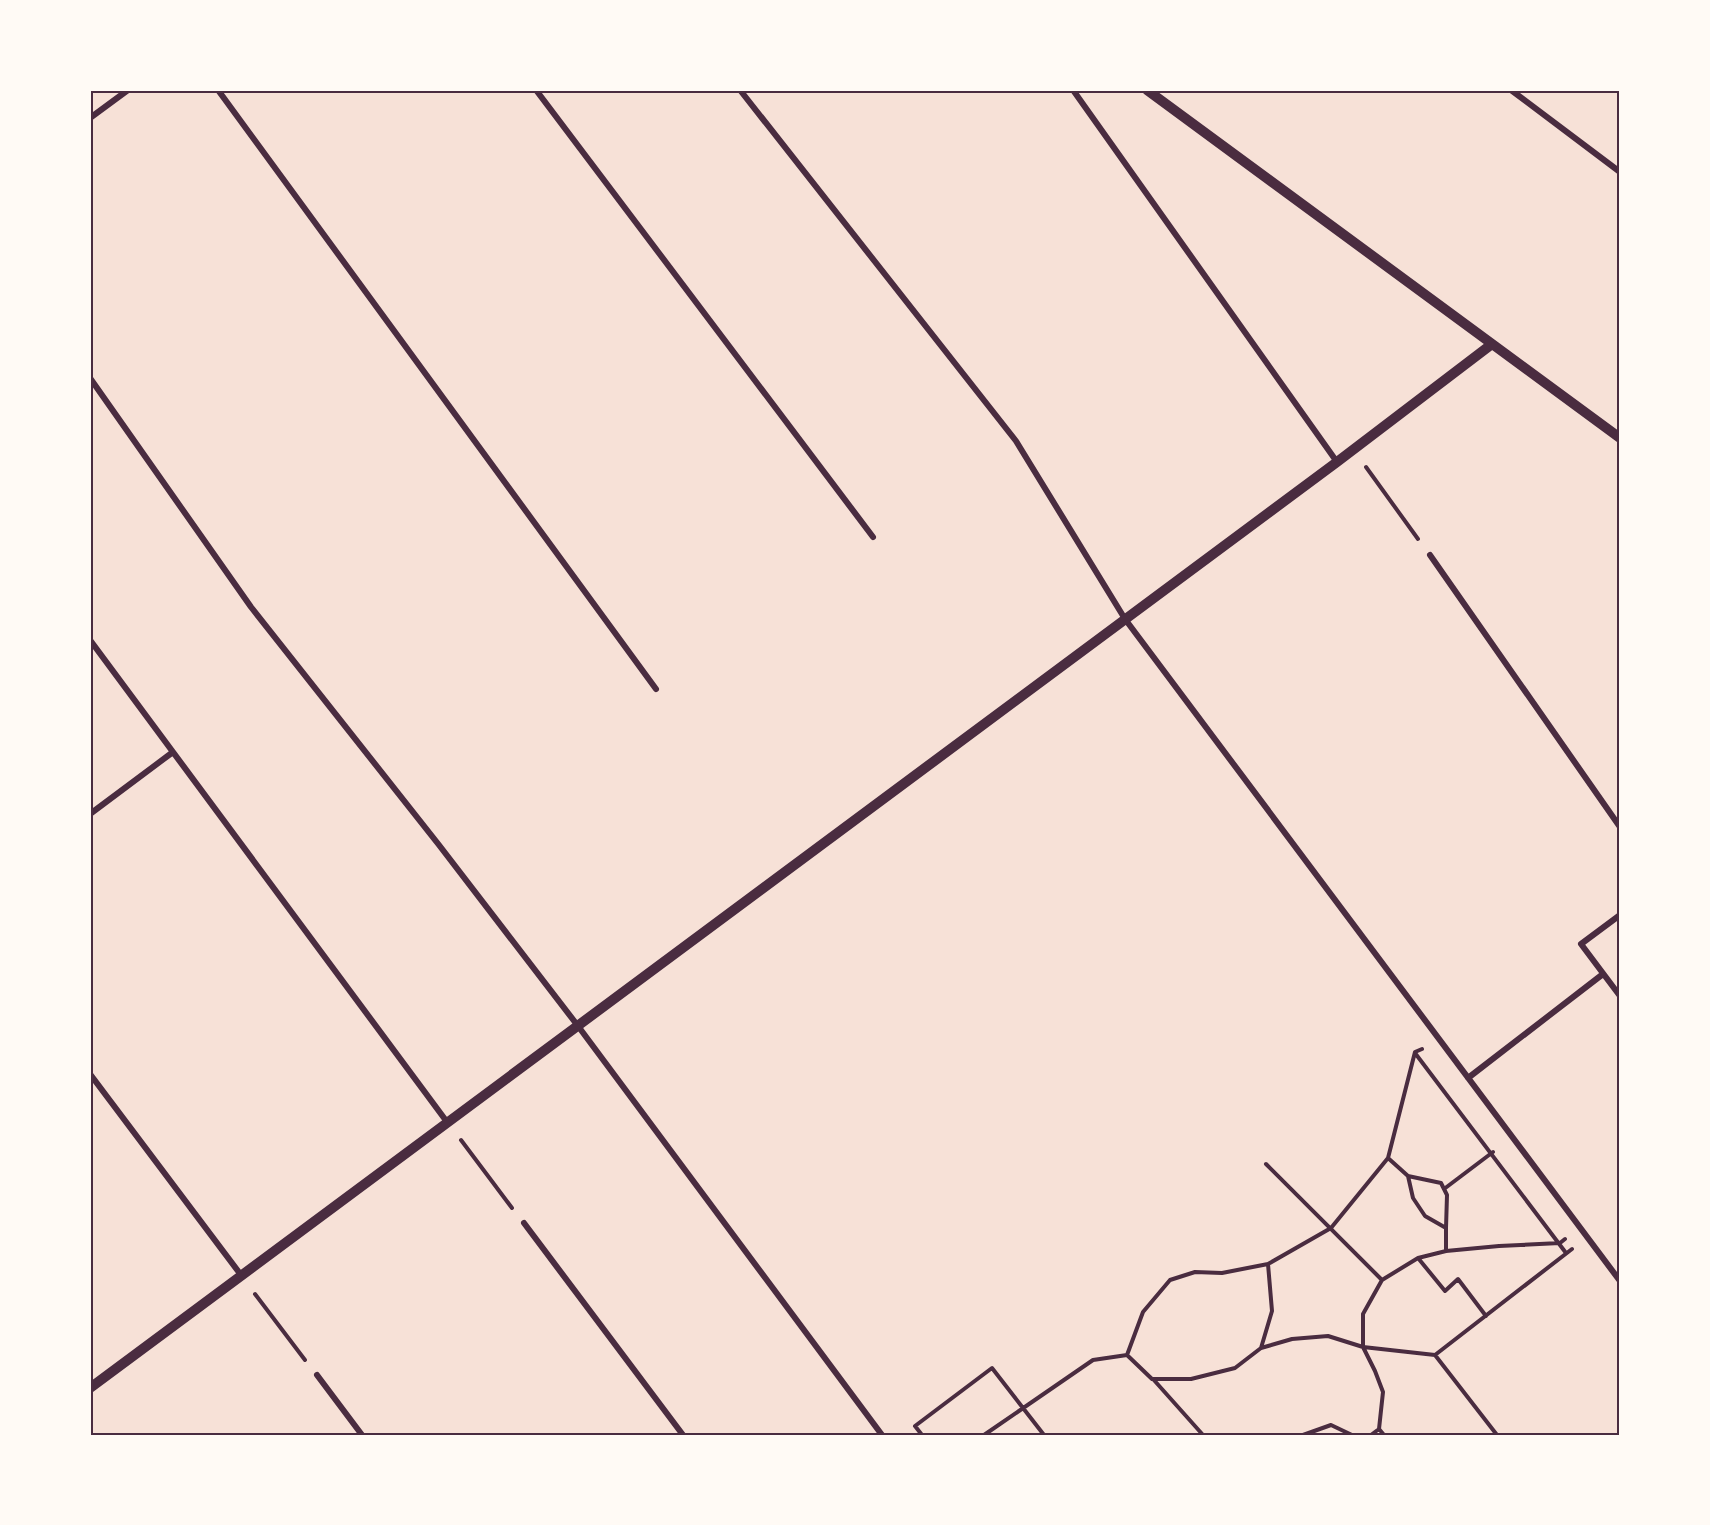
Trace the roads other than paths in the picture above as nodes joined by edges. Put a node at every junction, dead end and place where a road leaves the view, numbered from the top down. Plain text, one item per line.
1 (128, 90) edge
2 (218, 90) edge
3 (536, 90) edge
4 (740, 90) edge
5 (1073, 90) edge
6 (1147, 90) edge
7 (1511, 90) edge
8 (90, 118) edge
9 (1620, 172) edge
10 (1491, 344) junction
11 (90, 378) edge
12 (1620, 438) edge
13 (1337, 462) junction
14 (873, 537) dead end
15 (1430, 555) road end
16 (1125, 619) junction
17 (90, 640) edge
18 (656, 689) dead end
19 (173, 752) junction
20 (90, 814) edge
21 (1620, 827) edge
22 (1620, 915) edge
23 (1603, 974) junction
24 (1620, 996) edge
25 (578, 1026) junction
26 (90, 1074) edge
27 (1468, 1078) junction
28 (447, 1122) junction
29 (524, 1223) road end
30 (241, 1275) junction
31 (1620, 1281) edge
32 (317, 1375) road end
33 (90, 1388) edge
34 (362, 1435) edge
35 (683, 1435) edge
36 (882, 1435) edge

1 - 8 street
2 - 18 street
3 - 14 street
4 - 16 street
5 - 13 street
6 - 10 street
7 - 9 street
10 - 12 street
10 - 13 street
11 - 25 street
13 - 16 street
15 - 21 street
16 - 25 street
16 - 27 street
17 - 19 street
19 - 20 street
19 - 28 street
22 - 23 street
23 - 24 street
23 - 27 street
25 - 28 street
25 - 36 street
26 - 30 street
27 - 31 street
28 - 30 street
29 - 35 street
30 - 33 street
32 - 34 street

